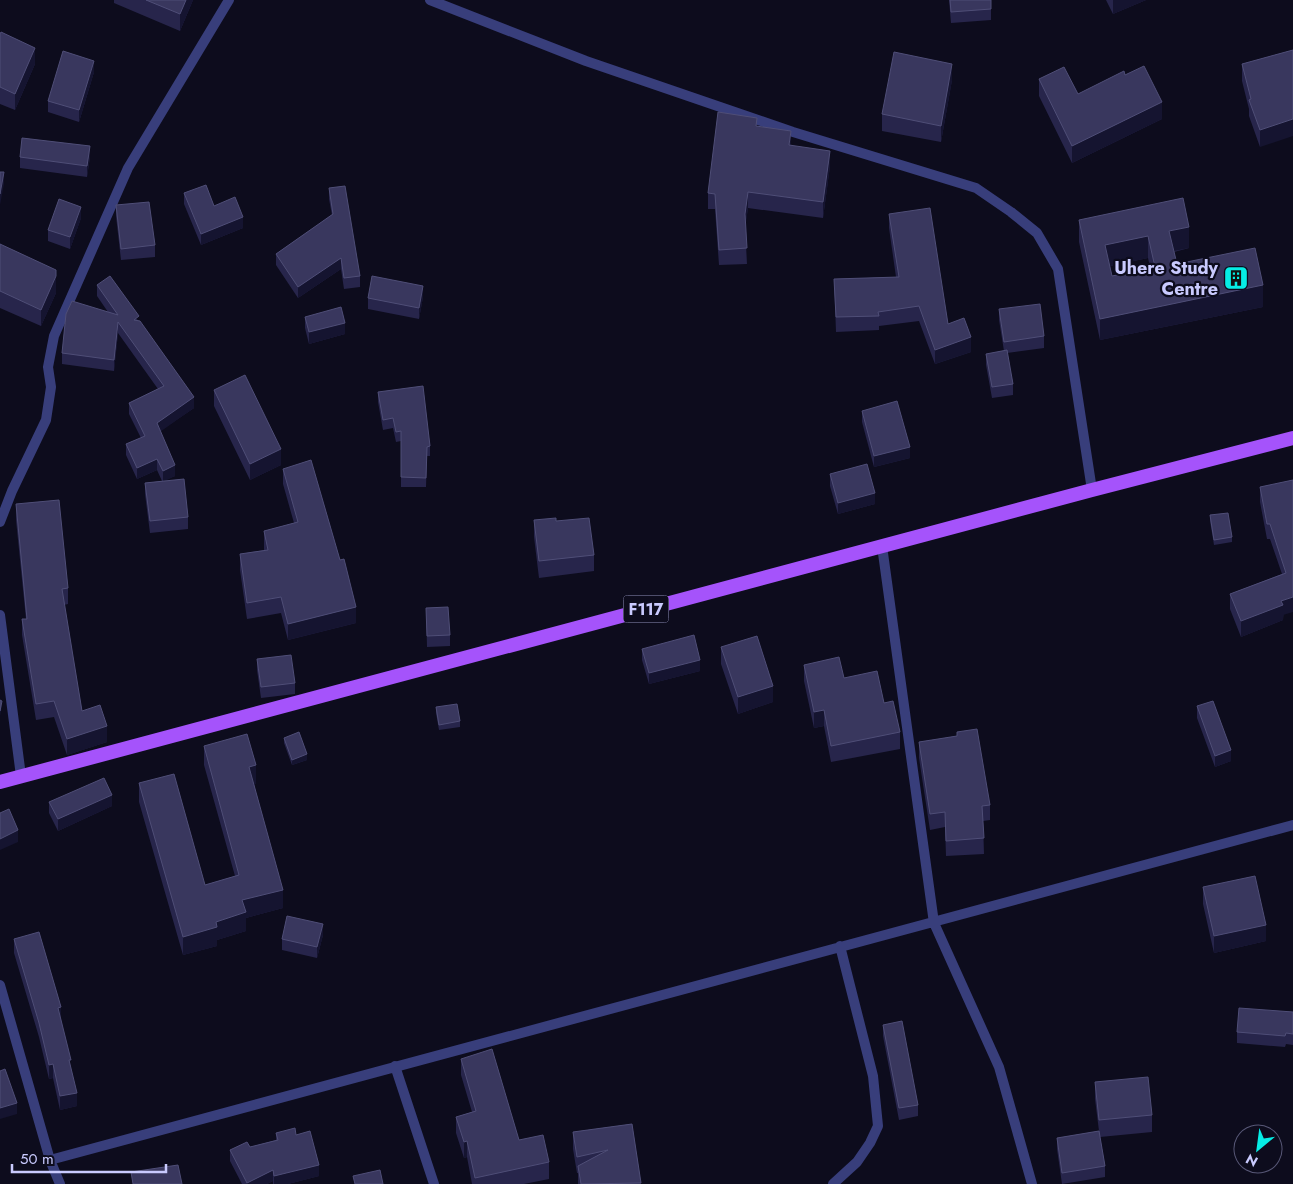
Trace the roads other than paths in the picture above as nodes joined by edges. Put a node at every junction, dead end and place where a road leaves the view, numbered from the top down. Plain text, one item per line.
1 (229, 0) edge
2 (430, 0) edge
3 (1293, 438) edge
4 (1092, 490) junction
5 (0, 522) edge
6 (882, 546) junction
7 (0, 618) edge
8 (21, 776) junction
9 (0, 782) edge
10 (1293, 825) edge
11 (934, 922) junction
12 (840, 946) junction
13 (0, 985) edge
14 (395, 1066) junction
15 (50, 1160) junction
16 (60, 1184) edge
17 (434, 1184) edge
18 (833, 1184) edge
19 (1032, 1184) edge

1 - 5 street
2 - 4 street
3 - 4 main road, F117
4 - 6 main road, F117
6 - 8 main road, F117
6 - 11 street
7 - 8 street
8 - 9 main road, F117
10 - 11 street
11 - 12 street
11 - 19 street
12 - 14 street
12 - 18 street
13 - 15 street
14 - 15 street
14 - 17 street
15 - 16 street

